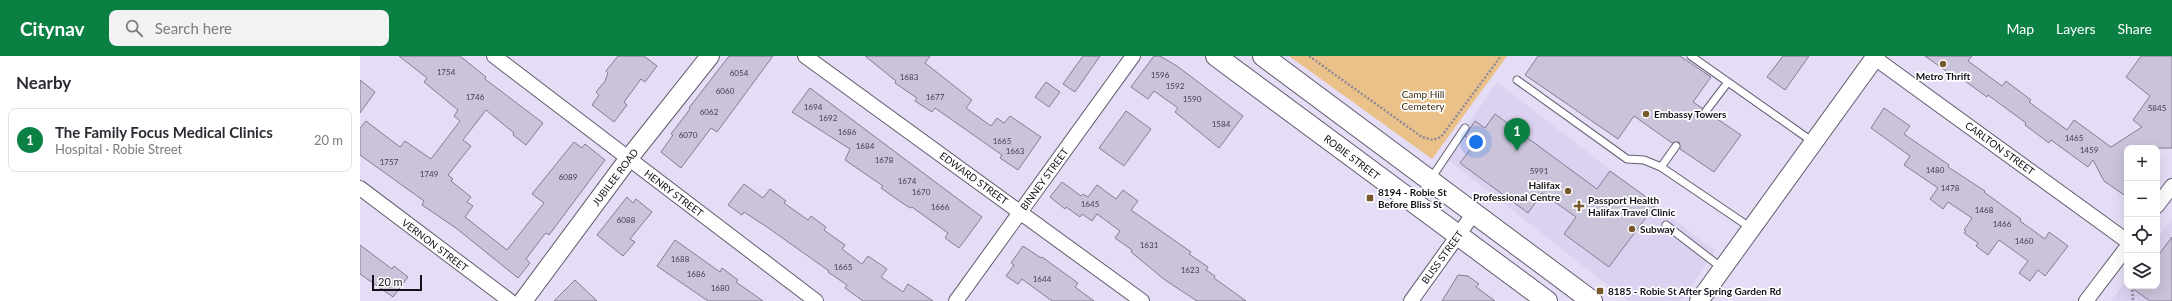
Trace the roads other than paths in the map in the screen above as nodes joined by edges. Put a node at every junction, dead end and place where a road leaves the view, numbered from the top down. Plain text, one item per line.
1 (494, 56) edge
2 (710, 56) edge
3 (805, 56) edge
4 (1133, 56) edge
5 (1216, 56) edge
6 (1263, 56) edge
7 (1691, 56) edge
8 (1874, 57) edge
9 (1517, 80) dead end
10 (1728, 82) junction
11 (1706, 111) dead end
12 (1465, 128) dead end
13 (1814, 142) junction
14 (1676, 146) dead end
15 (629, 158) junction
16 (1661, 167) junction
17 (1430, 180) junction
18 (2172, 186) edge
19 (360, 188) edge
20 (2160, 202) edge
21 (1020, 212) junction
22 (1474, 213) junction
23 (1666, 225) dead end
24 (1752, 228) junction
25 (1458, 235) junction
26 (2124, 239) edge
27 (2124, 251) edge
28 (1723, 268) junction
29 (510, 301) edge
30 (523, 301) edge
31 (816, 301) edge
32 (956, 301) edge
33 (1142, 301) edge
34 (1411, 301) edge
35 (1547, 301) edge
36 (1592, 301) edge
37 (1699, 301) edge
38 (2086, 301) edge

1 - 15 street, HENRY STREET
2 - 15 street, JUBILEE ROAD
3 - 21 street, EDWARD STREET
4 - 21 street, BINNEY STREET
5 - 25 main road, ROBIE STREET
6 - 17 main road
7 - 10 lane
8 - 13 street
8 - 26 street, CARLTON STREET
9 - 16 lane
10 - 11 lane
10 - 13 lane
12 - 17 lane
13 - 24 street
14 - 16 lane
15 - 30 street, JUBILEE ROAD
15 - 31 street, HENRY STREET
16 - 24 lane
17 - 22 main road
18 - 20 street
19 - 29 street, VERNON STREET
21 - 32 street, BINNEY STREET
21 - 33 street, EDWARD STREET
22 - 25 street, BLISS STREET
22 - 36 main road
23 - 28 lane
24 - 28 street
25 - 34 street, BLISS STREET
25 - 35 main road, ROBIE STREET
27 - 38 street
28 - 37 street

